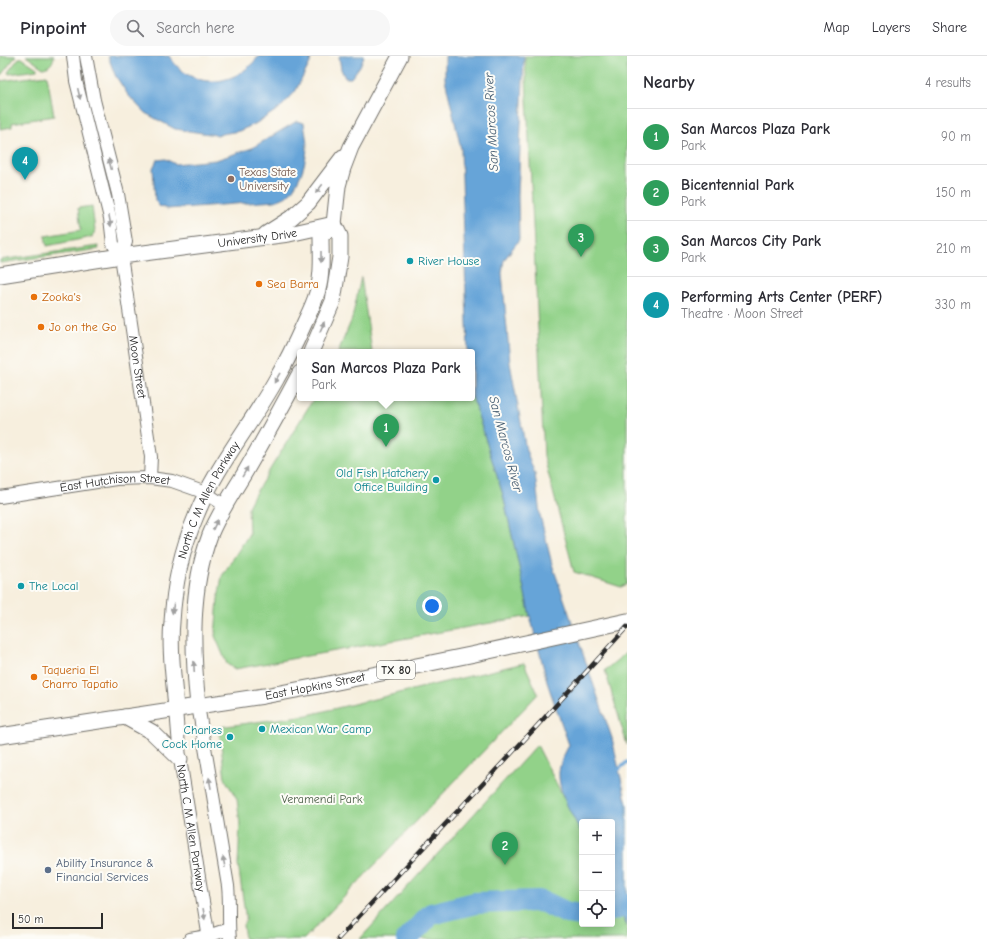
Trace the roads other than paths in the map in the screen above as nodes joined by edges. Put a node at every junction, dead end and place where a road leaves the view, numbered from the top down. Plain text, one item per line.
1 (73, 56) edge
2 (86, 56) edge
3 (400, 56) edge
4 (351, 147) junction
5 (334, 224) junction
6 (260, 238) junction
7 (122, 256) junction
8 (0, 275) edge
9 (312, 349) edge
10 (297, 379) edge
11 (245, 429) junction
12 (263, 441) junction
13 (150, 478) junction
14 (206, 493) junction
15 (0, 497) edge
16 (224, 505) junction
17 (177, 583) junction
18 (197, 587) junction
19 (627, 621) edge
20 (198, 705) junction
21 (176, 709) junction
22 (125, 717) junction
23 (0, 736) edge
24 (180, 759) junction
25 (229, 934) edge
26 (208, 938) edge
27 (190, 939) edge

1 -> 7 street, Moon Street
7 -> 2 street, Moon Street
3 - 4 main road
4 - 5 main road
4 -> 6 main road
5 - 6 main road, University Drive
9 -> 5 main road
5 -> 11 main road, North C M Allen Parkway
6 - 7 main road, University Drive
7 - 8 main road, University Drive
7 - 13 street, Moon Street
10 - 12 main road, North C M Allen Parkway
11 - 12 main road
11 - 14 main road, North C M Allen Parkway
16 -> 12 main road, North C M Allen Parkway
13 - 14 street, East Hutchison Street
13 - 15 street, East Hutchison Street
14 - 16 street, East Hutchison Street
14 - 17 main road, North C M Allen Parkway
18 -> 16 main road, North C M Allen Parkway
17 - 18 main road
17 -> 21 main road, North C M Allen Parkway
20 -> 18 main road, North C M Allen Parkway
19 - 20 main road, East Hopkins Street / TX 80
20 - 21 main road, East Hopkins Street / TX 80
25 -> 20 street, North C M Allen Parkway
21 - 22 main road, East Hopkins Street / TX 80
21 - 24 street, North C M Allen Parkway
22 - 23 main road, East Hopkins Street / TX 80
22 - 24 main road
24 -> 26 street, North C M Allen Parkway
25 - 26 street
26 - 27 street

